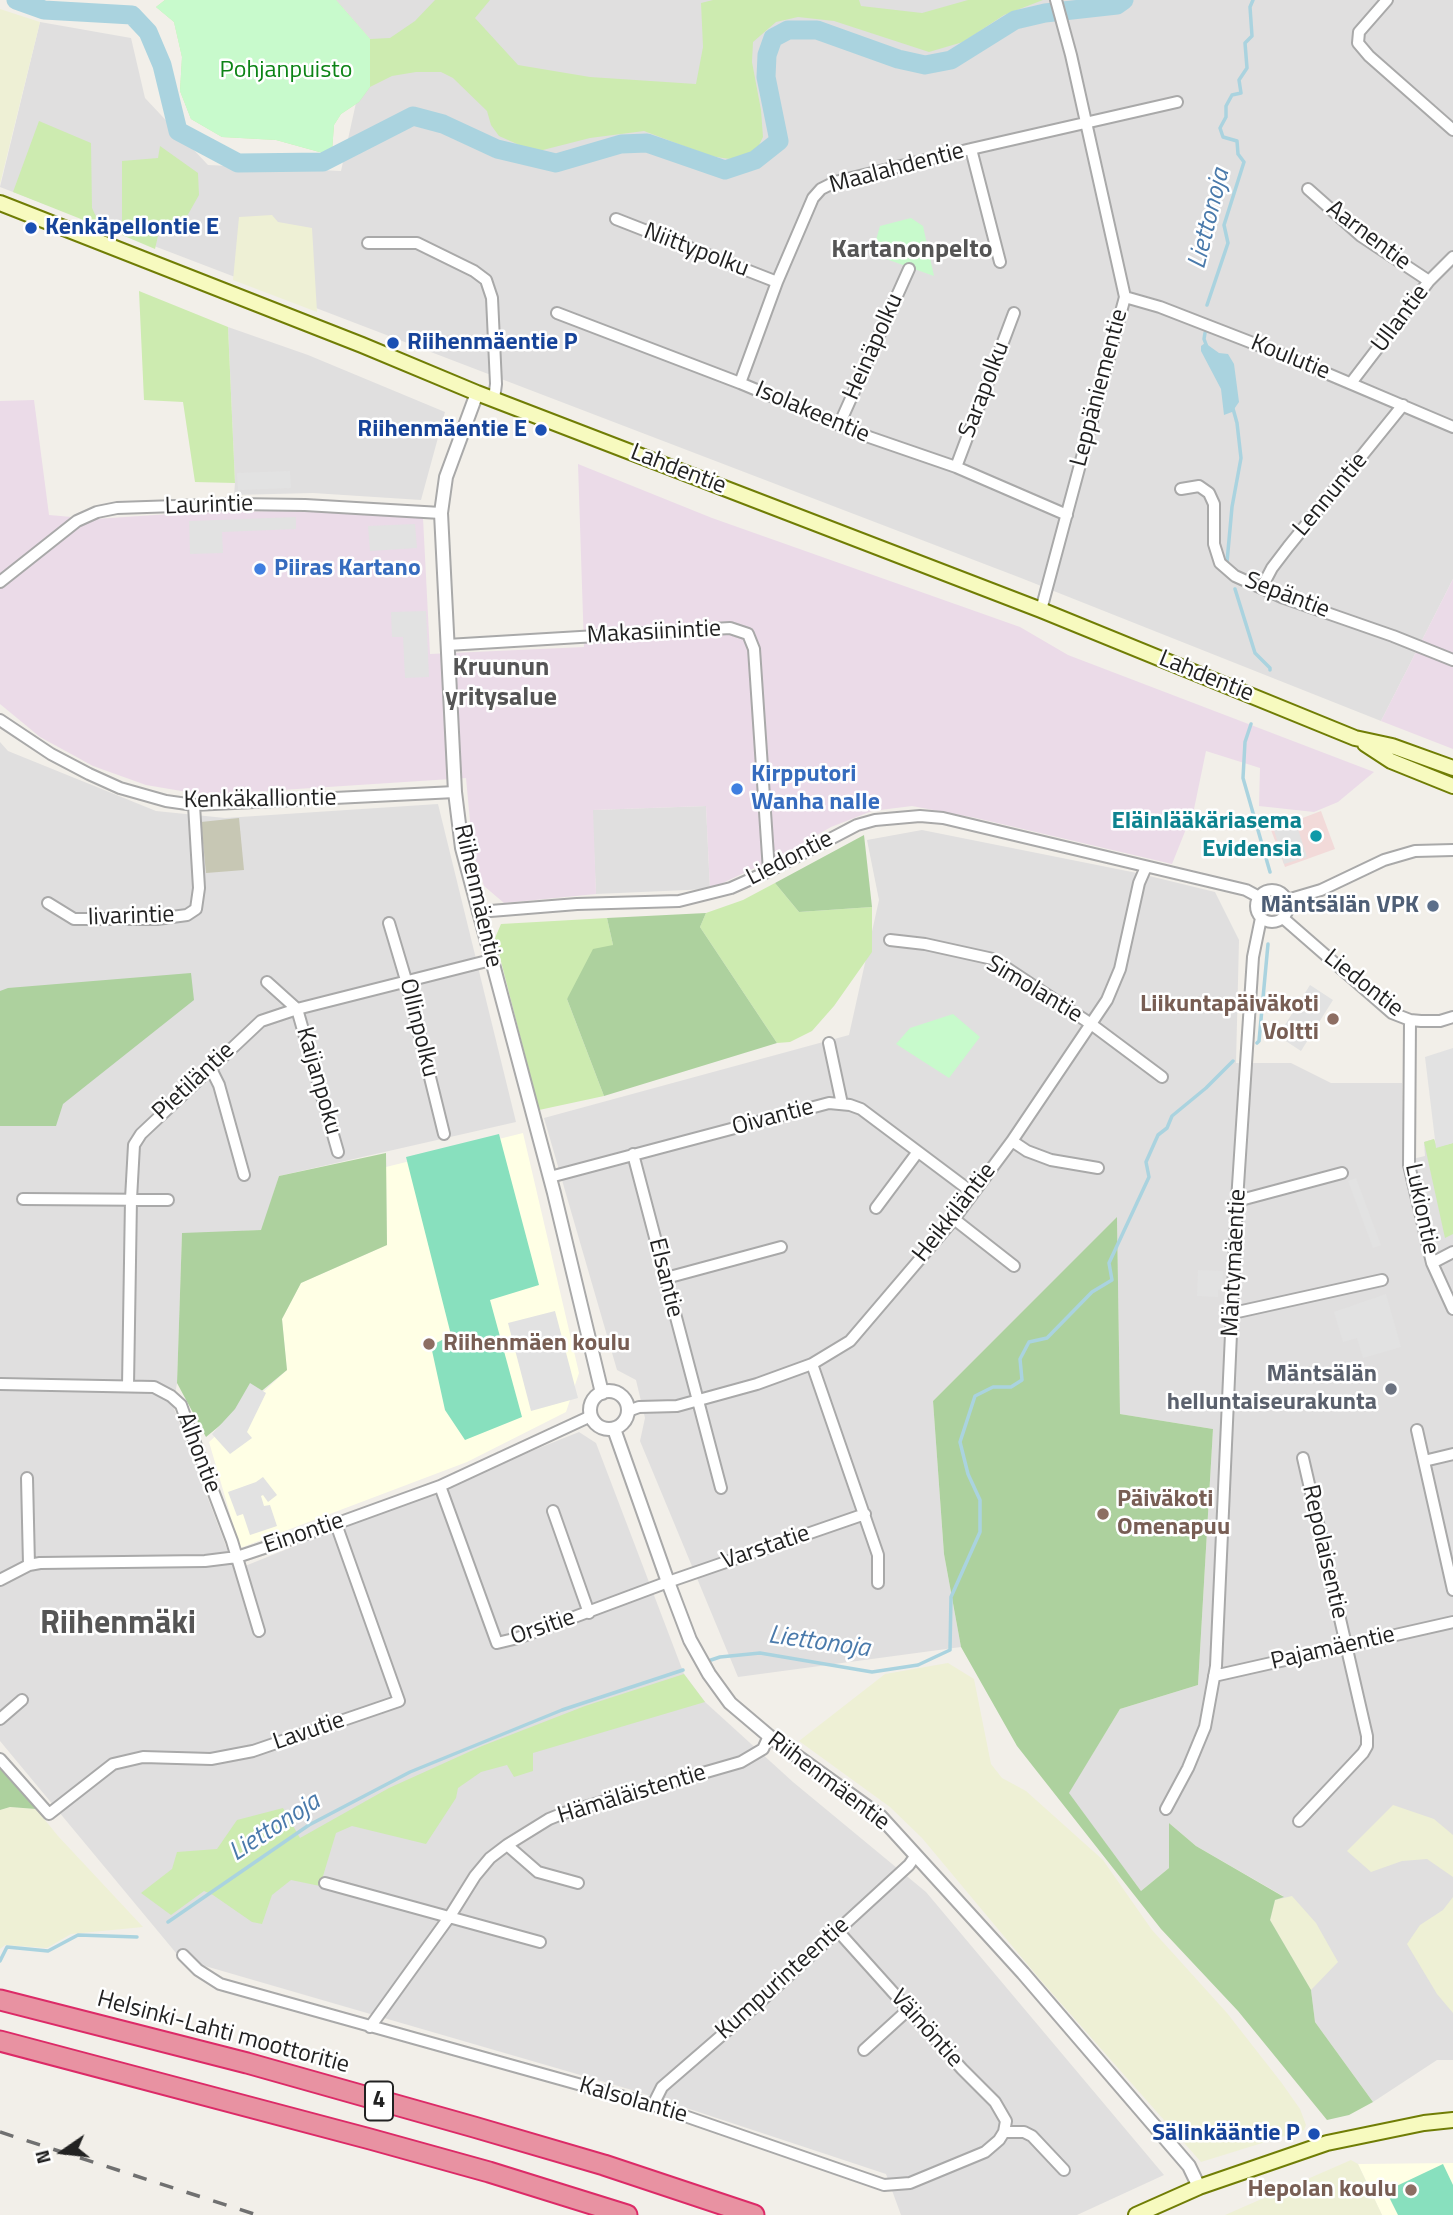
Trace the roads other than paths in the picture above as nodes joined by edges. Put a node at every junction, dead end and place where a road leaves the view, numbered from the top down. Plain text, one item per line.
1 (1056, 0) edge
2 (1387, 0) edge
3 (1177, 102) dead end
4 (1087, 124) junction
5 (1453, 130) edge
6 (971, 149) junction
7 (1308, 189) dead end
8 (0, 204) edge
9 (616, 219) dead end
10 (368, 243) dead end
11 (1453, 257) edge
12 (1000, 262) dead end
13 (909, 270) dead end
14 (1429, 281) junction
15 (777, 282) junction
16 (1125, 297) junction
17 (557, 313) dead end
18 (1014, 313) dead end
19 (740, 383) junction
20 (1351, 383) junction
21 (478, 393) junction
22 (494, 399) junction
23 (1403, 405) junction
24 (839, 425) junction
25 (1453, 426) edge
26 (956, 467) junction
27 (1181, 489) dead end
28 (441, 513) junction
29 (1067, 515) junction
30 (0, 582) edge
31 (1262, 587) junction
32 (1041, 610) junction
33 (447, 645) junction
34 (1453, 660) edge
35 (0, 721) edge
36 (1355, 738) junction
37 (1453, 768) edge
38 (1453, 786) edge
39 (455, 792) junction
40 (194, 805) junction
41 (1453, 850) edge
42 (1146, 867) junction
43 (769, 871) junction
44 (1259, 897) junction
45 (1287, 900) junction
46 (48, 903) dead end
47 (478, 912) junction
48 (1261, 918) junction
49 (1283, 918) junction
50 (389, 923) dead end
51 (890, 940) dead end
52 (491, 960) junction
53 (406, 981) junction
54 (267, 982) dead end
55 (297, 1009) junction
56 (1453, 1017) edge
57 (1409, 1020) junction
58 (1091, 1024) junction
59 (829, 1043) dead end
60 (210, 1067) junction
61 (1162, 1077) dead end
62 (842, 1104) junction
63 (444, 1134) dead end
64 (1012, 1141) junction
65 (338, 1153) dead end
66 (917, 1153) junction
67 (633, 1154) junction
68 (1098, 1168) dead end
69 (1342, 1173) dead end
70 (244, 1175) dead end
71 (550, 1177) junction
72 (973, 1193) junction
73 (23, 1199) dead end
74 (131, 1199) junction
75 (168, 1200) dead end
76 (1237, 1201) junction
77 (876, 1208) dead end
78 (954, 1219) junction
79 (781, 1247) dead end
80 (1453, 1252) edge
81 (1432, 1263) junction
82 (1014, 1266) dead end
83 (666, 1278) junction
84 (1382, 1280) dead end
85 (1453, 1309) edge
86 (1233, 1313) junction
87 (812, 1364) junction
88 (0, 1384) edge
89 (128, 1386) junction
90 (602, 1393) junction
91 (696, 1401) junction
92 (628, 1410) junction
93 (591, 1416) junction
94 (614, 1429) junction
95 (1417, 1430) dead end
96 (1453, 1454) edge
97 (1303, 1458) dead end
98 (1424, 1461) junction
99 (27, 1478) dead end
100 (440, 1486) junction
101 (721, 1488) dead end
102 (553, 1511) dead end
103 (865, 1514) junction
104 (337, 1524) junction
105 (237, 1557) junction
106 (29, 1565) junction
107 (0, 1580) edge
108 (668, 1582) junction
109 (878, 1583) dead end
110 (1453, 1590) edge
111 (589, 1613) junction
112 (1453, 1622) edge
113 (259, 1631) dead end
114 (1345, 1647) junction
115 (1214, 1676) junction
116 (22, 1700) dead end
117 (0, 1719) edge
118 (769, 1736) junction
119 (0, 1759) edge
120 (1166, 1809) dead end
121 (1299, 1821) dead end
122 (507, 1845) junction
123 (916, 1855) junction
124 (326, 1883) dead end
125 (578, 1883) dead end
126 (450, 1916) junction
127 (837, 1930) junction
128 (540, 1942) dead end
129 (183, 1955) dead end
130 (0, 2000) edge
131 (909, 2009) junction
132 (370, 2027) junction
133 (0, 2041) edge
134 (864, 2050) dead end
135 (653, 2105) junction
136 (1453, 2111) edge
137 (1453, 2120) edge
138 (1424, 2123) junction
139 (1004, 2132) junction
140 (1064, 2169) dead end
141 (1199, 2187) junction
142 (627, 2215) edge
143 (754, 2215) edge
144 (1136, 2215) edge

1 - 4 street, Leppäniementie
2 - 5 street
3 - 4 street, Maalahdentie
4 - 6 street, Maalahdentie
4 - 16 street, Leppäniementie
6 - 12 street
6 - 15 street, Maalahdentie
7 - 14 street, Aarnentie
8 - 21 main road, Lahdentie
9 - 15 street, Niittypolku
10 - 22 street
11 - 14 street, Ullantie
13 - 24 street, Heinäpolku
14 - 20 street, Ullantie
15 - 19 street, Maalahdentie
16 - 20 street, Koulutie
16 - 29 street, Leppäniementie
17 - 19 street, Isolakeentie
18 - 26 street, Sarapolku
19 - 24 street, Isolakeentie
20 - 23 street, Koulutie
21 - 22 main road, Lahdentie
21 - 28 street, Riihenmäentie
22 - 32 main road, Lahdentie
23 - 25 street, Koulutie
23 - 31 street, Lennuntie
24 - 26 street, Isolakeentie
26 - 29 street, Isolakeentie
27 - 31 street, Sepäntie
28 - 30 street, Laurintie
28 - 33 street, Riihenmäentie
29 - 32 street, Leppäniementie
31 - 34 street, Sepäntie
32 - 36 main road, Lahdentie
33 - 39 street, Riihenmäentie
33 - 43 street, Makasiinintie
35 - 40 street, Kenkäkalliontie
36 - 37 main road, Lahdentie
36 - 38 main road, Lahdentie
39 - 40 street, Kenkäkalliontie
39 - 47 street, Riihenmäentie
40 - 46 street, Iivarintie
41 - 45 street
42 - 43 street, Liedontie
42 - 44 street, Liedontie
42 - 58 street, Heikkiläntie
43 - 47 street, Liedontie
44 - 45 street
44 - 48 street
45 - 49 street
47 - 52 street, Riihenmäentie
48 - 49 street
48 - 76 street, Mäntymäentie
49 - 57 street, Liedontie
50 - 53 street, Ollinpolku
51 - 58 street, Simolantie
52 - 53 street, Pietiläntie
52 - 71 street, Riihenmäentie
53 - 55 street, Pietiläntie
53 - 63 street, Ollinpolku
54 - 55 street, Kaijanpoku
55 - 60 street, Pietiläntie
55 - 65 street, Kaijanpoku
56 - 57 street, Liedontie
57 - 81 street, Lukiontie
58 - 61 street, Simolantie
58 - 64 street, Heikkiläntie
59 - 62 street
60 - 70 street
60 - 74 street, Pietiläntie
62 - 66 street, Oivantie
62 - 67 street, Oivantie
64 - 68 street
64 - 72 street, Heikkiläntie
66 - 72 street, Oivantie
66 - 77 street
67 - 71 street, Oivantie
67 - 83 street, Elsantie
69 - 76 street
71 - 90 street, Riihenmäentie
72 - 78 street, Heikkiläntie
73 - 74 street
74 - 75 street
74 - 89 street, Pietiläntie
76 - 86 street, Mäntymäentie
78 - 82 street
78 - 87 street, Heikkiläntie
79 - 83 street
80 - 81 street
81 - 85 street, Lukiontie
83 - 91 street, Elsantie
84 - 86 street
86 - 115 street, Mäntymäentie
87 - 91 street, Heikkiläntie
87 - 103 street
88 - 89 street, Alhontie
89 - 105 street, Alhontie
90 - 92 street
90 - 93 street
91 - 92 street, Heikkiläntie
91 - 101 street, Elsantie
92 - 94 street
93 - 94 street
93 - 100 street, Einontie
94 - 108 street, Riihenmäentie
95 - 98 street
96 - 98 street
97 - 114 street, Repolaisentie
98 - 110 street
99 - 106 street
100 - 104 street, Einontie
100 - 111 street, Orsitie
102 - 111 street
103 - 108 street, Varstatie
103 - 109 street
104 - 105 street, Einontie
104 - 119 street, Lavutie
105 - 106 street, Einontie
105 - 113 street, Alhontie
106 - 107 street, Einontie
108 - 111 street, Orsitie
108 - 118 street, Riihenmäentie
112 - 114 street, Pajamäentie
114 - 115 street, Pajamäentie
114 - 121 street, Repolaisentie
115 - 120 street, Mäntymäentie
116 - 117 street
118 - 122 street, Hämäläistentie
118 - 123 street, Riihenmäentie
122 - 125 street
122 - 126 street, Hämäläistentie
123 - 127 street, Kumpurinteentie
123 - 141 street, Riihenmäentie
124 - 126 street
126 - 128 street
126 - 132 street, Hämäläistentie
127 - 131 street, Väinöntie
127 - 135 street, Kumpurinteentie
129 - 132 street, Kalsolantie
130 - 143 highway, Helsinki-Lahti moottoritie / 4
131 - 134 street
131 - 139 street, Väinöntie
132 - 135 street, Kalsolantie
133 - 142 highway, 4
135 - 139 street, Kalsolantie
136 - 138 main road
137 - 138 main road
138 - 141 main road
139 - 140 street
141 - 144 main road

